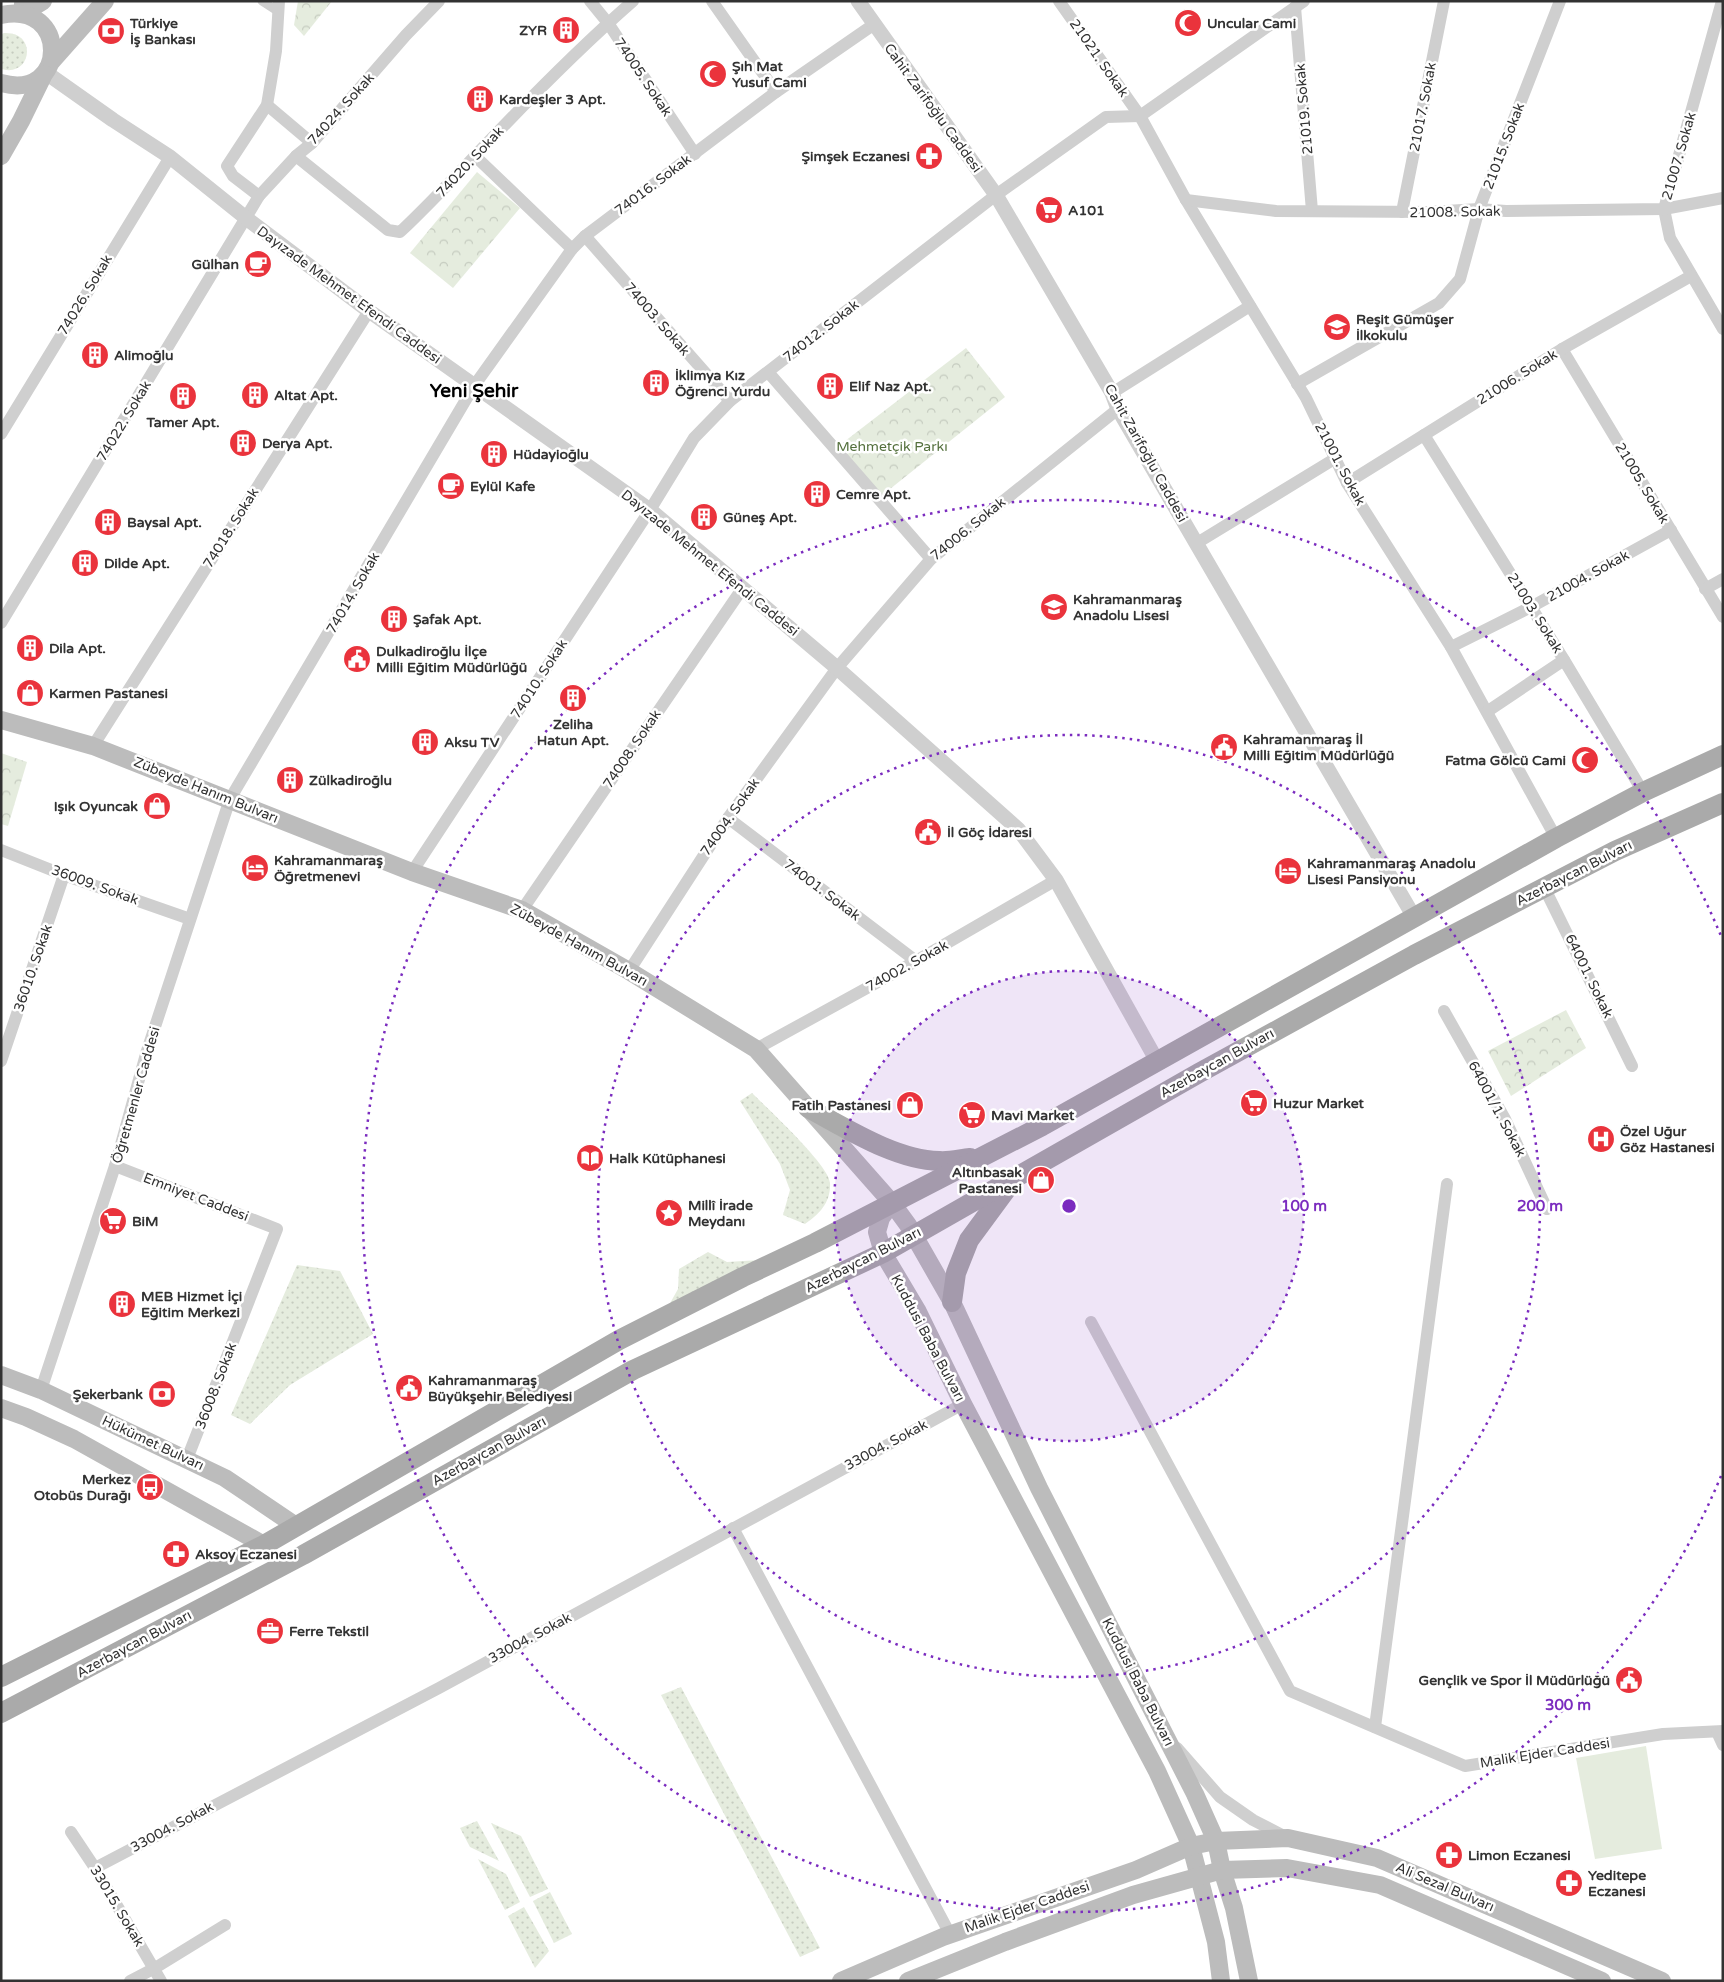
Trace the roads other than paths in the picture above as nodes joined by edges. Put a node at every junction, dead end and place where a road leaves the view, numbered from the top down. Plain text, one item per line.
1 (42, 1) edge
2 (104, 1) edge
3 (262, 1) edge
4 (439, 1) edge
5 (590, 1) edge
6 (633, 1) edge
7 (712, 1) edge
8 (858, 1) edge
9 (1059, 1) edge
10 (1444, 1) edge
11 (1560, 1) edge
12 (1722, 1) edge
13 (1299, 4) edge
14 (279, 6) edge
15 (23, 7) edge
16 (1, 15) edge
17 (608, 24) junction
18 (873, 25) junction
19 (48, 67) junction
20 (1, 83) edge
21 (776, 92) junction
22 (267, 105) junction
23 (1140, 116) junction
24 (312, 143) junction
25 (695, 154) junction
26 (1, 156) edge
27 (296, 156) junction
28 (475, 156) junction
29 (170, 157) junction
30 (996, 195) junction
31 (259, 196) junction
32 (1723, 198) edge
33 (1186, 200) junction
34 (1479, 209) junction
35 (1664, 209) junction
36 (1312, 211) junction
37 (1402, 212) junction
38 (246, 218) junction
39 (585, 236) junction
40 (572, 249) junction
41 (1691, 276) junction
42 (1250, 306) junction
43 (369, 311) junction
44 (1723, 330) edge
45 (1562, 349) junction
46 (768, 372) junction
47 (1298, 384) junction
48 (474, 386) junction
49 (1112, 393) junction
50 (730, 401) junction
51 (1118, 409) junction
52 (1, 434) edge
53 (1424, 435) junction
54 (1336, 458) junction
55 (1347, 483) junction
56 (650, 510) junction
57 (1671, 530) junction
58 (1197, 543) junction
59 (931, 559) junction
60 (1723, 578) edge
61 (742, 589) junction
62 (1705, 589) junction
63 (1532, 607) junction
64 (1723, 618) edge
65 (1, 623) edge
66 (1451, 647) junction
67 (1564, 660) junction
68 (837, 668) junction
69 (1488, 711) junction
70 (1, 720) edge
71 (93, 746) junction
72 (1723, 755) edge
73 (1643, 792) junction
74 (230, 799) junction
75 (1723, 802) edge
76 (728, 818) junction
77 (1556, 838) junction
78 (1, 850) edge
79 (412, 872) junction
80 (64, 875) junction
81 (1056, 880) junction
82 (1544, 887) junction
83 (522, 910) junction
84 (1414, 917) junction
85 (190, 919) junction
86 (916, 961) junction
87 (629, 970) junction
88 (1444, 1010) dead end
89 (756, 1049) junction
90 (1, 1061) edge
91 (1156, 1061) junction
92 (1632, 1066) dead end
93 (808, 1108) junction
94 (982, 1157) junction
95 (115, 1166) junction
96 (1015, 1178) junction
97 (1447, 1184) dead end
98 (892, 1203) junction
99 (1547, 1209) dead end
100 (277, 1229) joint
101 (913, 1236) junction
102 (883, 1253) junction
103 (952, 1302) junction
104 (1091, 1322) dead end
105 (1, 1375) edge
106 (41, 1390) junction
107 (963, 1404) junction
108 (1, 1408) edge
109 (187, 1460) junction
110 (296, 1526) junction
111 (733, 1528) junction
112 (264, 1545) junction
113 (3, 1671) edge
114 (1, 1713) edge
115 (1375, 1728) junction
116 (1720, 1732) edge
117 (1165, 1735) junction
118 (1723, 1745) edge
119 (71, 1832) dead end
120 (1288, 1838) junction
121 (1216, 1841) junction
122 (1191, 1846) junction
123 (95, 1868) junction
124 (1222, 1870) junction
125 (1199, 1877) junction
126 (224, 1925) dead end
127 (950, 1934) junction
128 (155, 1968) junction
129 (130, 1981) edge
130 (161, 1981) edge
131 (840, 1981) edge
132 (908, 1981) edge
133 (1221, 1981) edge
134 (1249, 1981) edge
135 (1602, 1981) edge
136 (1662, 1981) edge

1 - 15 main road
2 - 19 main road
3 - 14 street
4 - 24 street, 74024. Sokak
5 - 17 street, 74005. Sokak
6 - 17 street, 74020. Sokak
7 - 21 street
8 - 18 street, Cahit Zarifoğlu Caddesi
9 - 23 street, 21021. Sokak
10 - 37 street, 21017. Sokak
11 - 34 street, 21015. Sokak
12 - 35 street, 21007. Sokak
13 - 23 street
13 - 36 street, 21019. Sokak
14 - 22 street
15 - 16 main road
15 - 19 main road
17 - 25 street, 74005. Sokak
17 - 28 street, 74020. Sokak
18 - 21 street, 74016. Sokak
18 - 30 street, Cahit Zarifoğlu Caddesi
19 - 20 main road
19 - 26 main road
19 - 29 street, Dayızade Mehmet Efendi Caddesi
21 - 25 street, 74016. Sokak
22 - 24 street
22 - 31 street
23 - 30 street, 74012. Sokak
23 - 33 street, 21001. Sokak
24 - 27 street, 74024. Sokak
25 - 39 street, 74016. Sokak
27 - 28 street, 74020. Sokak
27 - 31 street, 74024. Sokak
28 - 40 street
29 - 38 street, Dayızade Mehmet Efendi Caddesi
29 - 52 street, 74026. Sokak
30 - 46 street, 74012. Sokak
30 - 49 street, Cahit Zarifoğlu Caddesi
31 - 38 street, 74024. Sokak
32 - 35 street, 21008. Sokak
33 - 36 street, 21008. Sokak
33 - 42 street, 21001. Sokak
34 - 35 street, 21008. Sokak
34 - 37 street, 21008. Sokak
34 - 47 street, 21015. Sokak
35 - 41 street, 21007. Sokak
36 - 37 street, 21008. Sokak
38 - 43 street, Dayızade Mehmet Efendi Caddesi
38 - 65 street, 74022. Sokak
39 - 40 street, 74016. Sokak
39 - 50 street, 74003. Sokak
40 - 48 street, 74016. Sokak
41 - 44 street, 21007. Sokak
41 - 45 street, 21006. Sokak
42 - 47 street, 21001. Sokak
42 - 49 street
43 - 48 street, Dayızade Mehmet Efendi Caddesi
43 - 71 street, 74018. Sokak
45 - 53 street, 21006. Sokak
45 - 57 street, 21005. Sokak
46 - 50 street, 74012. Sokak
46 - 59 street
47 - 54 street, 21001. Sokak
48 - 56 street, Dayızade Mehmet Efendi Caddesi
48 - 74 street, 74014. Sokak
49 - 51 street, Cahit Zarifoğlu Caddesi
50 - 56 street, 74012. Sokak
51 - 58 street, Cahit Zarifoğlu Caddesi
51 - 59 street, 74006. Sokak
53 - 55 street, 21006. Sokak
53 - 63 street, 21003. Sokak
54 - 55 street, 21001. Sokak
54 - 58 street
55 - 66 street, 21001. Sokak
56 - 61 street, Dayızade Mehmet Efendi Caddesi
56 - 79 street, 74010. Sokak
57 - 62 street, 21005. Sokak
57 - 63 street, 21004. Sokak
58 - 84 street, Cahit Zarifoğlu Caddesi
59 - 68 street, 74006. Sokak
60 - 62 street
61 - 68 street, Dayızade Mehmet Efendi Caddesi
61 - 83 street, 74008. Sokak
62 - 64 street, 21005. Sokak
63 - 66 street, 21004. Sokak
63 - 67 street, 21003. Sokak
66 - 69 street, 21001. Sokak
67 - 69 street
67 - 73 street, 21003. Sokak
68 - 76 street, 74004. Sokak
68 - 81 street, Dayızade Mehmet Efendi Caddesi
69 - 77 street, 21001. Sokak
70 - 71 main road, Zübeyde Hanım Bulvarı
71 - 74 main road, Zübeyde Hanım Bulvarı
72 - 73 main road, Azerbaycan Bulvarı
73 - 77 main road, Azerbaycan Bulvarı
74 - 79 main road, Zübeyde Hanım Bulvarı
74 - 85 street, Öğretmenler Caddesi
75 - 82 main road, Azerbaycan Bulvarı
76 - 86 street, 74001. Sokak
76 - 87 street, 74004. Sokak
77 - 84 main road, Azerbaycan Bulvarı
78 - 80 street, 36009. Sokak
79 - 83 main road, Zübeyde Hanım Bulvarı
80 - 85 street, 36009. Sokak
80 - 90 street, 36010. Sokak
81 - 86 street, 74002. Sokak
81 - 91 street, Dayızade Mehmet Efendi Caddesi
82 - 92 street, 64001. Sokak
82 - 96 main road, Azerbaycan Bulvarı
83 - 87 main road, Zübeyde Hanım Bulvarı
84 - 91 main road, Azerbaycan Bulvarı
85 - 95 street, Öğretmenler Caddesi
86 - 89 street, 74002. Sokak
87 - 89 main road, Zübeyde Hanım Bulvarı
88 - 99 street, 64001/1. Sokak
89 - 93 main road, Zübeyde Hanım Bulvarı
91 - 94 main road, Azerbaycan Bulvarı
93 - 94 main road
93 - 98 main road, Zübeyde Hanım Bulvarı
94 - 98 main road, Azerbaycan Bulvarı
95 - 100 street, Emniyet Caddesi
95 - 106 street, Öğretmenler Caddesi
96 - 101 main road, Azerbaycan Bulvarı
96 - 103 main road
97 - 115 street
98 - 101 main road, Kuddusi Baba Bulvarı
98 - 102 main road, Kuddusi Baba Bulvarı
98 - 110 main road, Azerbaycan Bulvarı
100 - 109 street, 36008. Sokak
101 - 102 main road, Azerbaycan Bulvarı
101 - 103 main road, Kuddusi Baba Bulvarı
102 - 107 main road, Kuddusi Baba Bulvarı
102 - 114 main road, Azerbaycan Bulvarı
103 - 117 main road, Kuddusi Baba Bulvarı
104 - 115 street, Malik Ejder Caddesi
105 - 106 main road, Hükümet Bulvarı
106 - 109 main road, Hükümet Bulvarı
107 - 111 street, 33004. Sokak
107 - 122 main road, Kuddusi Baba Bulvarı
108 - 112 main road
109 - 110 main road, Hükümet Bulvarı
110 - 112 main road, Azerbaycan Bulvarı
111 - 123 street, 33004. Sokak
111 - 127 street
112 - 113 main road, Azerbaycan Bulvarı
115 - 116 street, Malik Ejder Caddesi
116 - 118 street
117 - 120 street
117 - 121 main road, Kuddusi Baba Bulvarı
119 - 123 street, 33015. Sokak
120 - 121 main road, Ali Sezal Bulvarı
120 - 136 main road, Ali Sezal Bulvarı
121 - 122 main road, Malik Ejder Caddesi
121 - 124 main road, Kuddusi Baba Bulvarı
122 - 125 main road, Kuddusi Baba Bulvarı
122 - 127 main road, Malik Ejder Caddesi
123 - 128 street, 33015. Sokak
124 - 125 main road, Malik Ejder Caddesi
124 - 134 main road, Kuddusi Baba Bulvarı
124 - 135 main road, Ali Sezal Bulvarı
125 - 132 main road, Malik Ejder Caddesi
125 - 133 main road, Kuddusi Baba Bulvarı
126 - 128 street
127 - 131 main road, Malik Ejder Caddesi
128 - 129 street
128 - 130 street, 33015. Sokak

